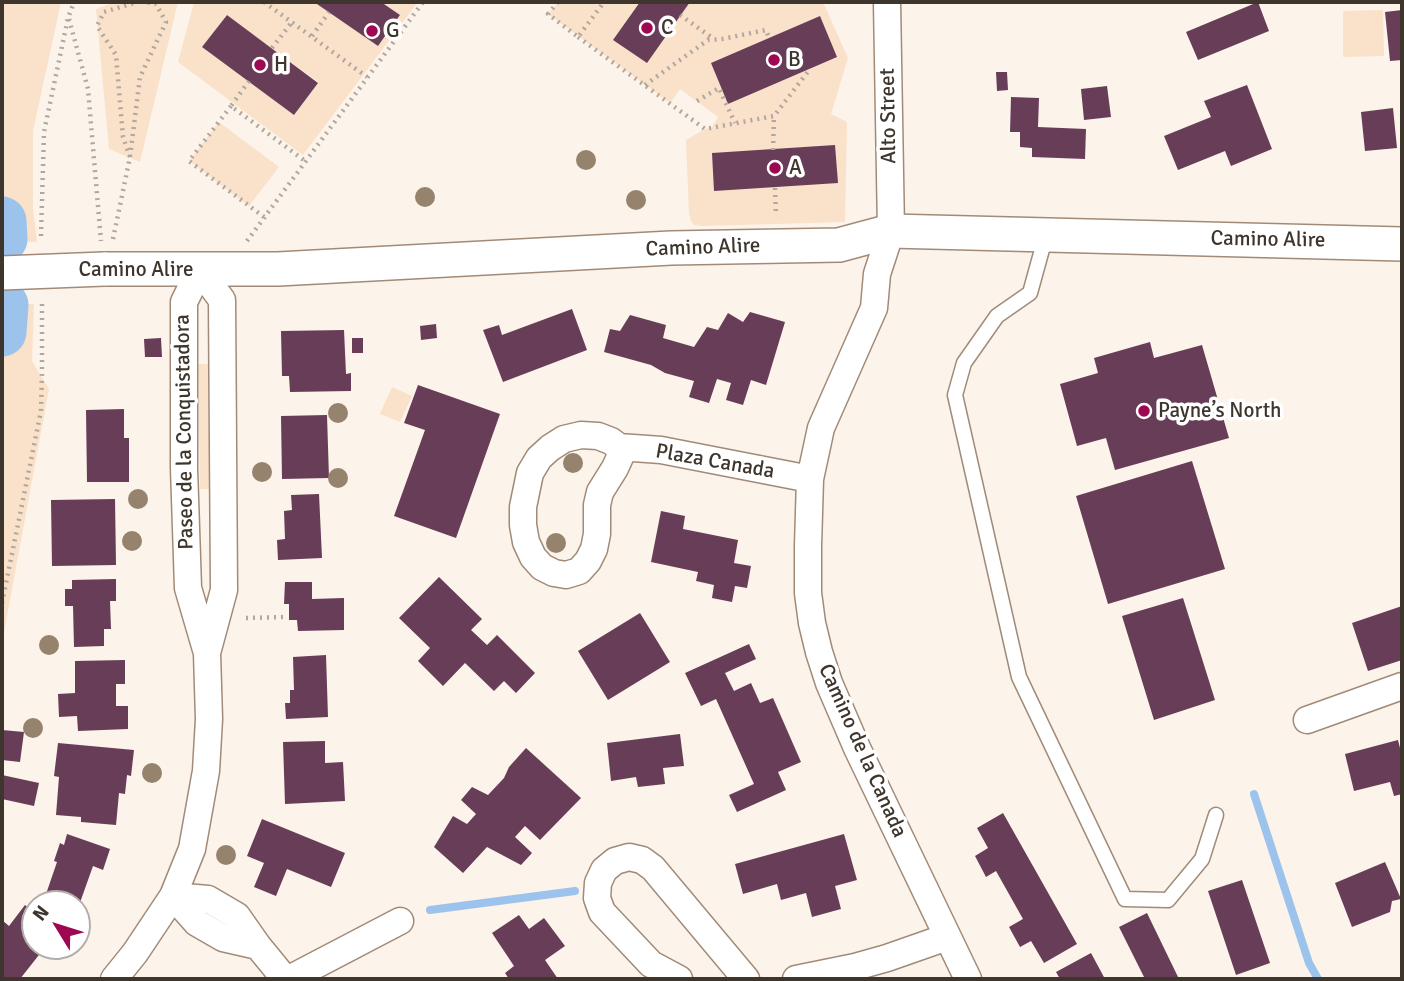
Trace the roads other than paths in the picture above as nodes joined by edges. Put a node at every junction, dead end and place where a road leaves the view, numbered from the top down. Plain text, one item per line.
1 (887, 2) edge
2 (891, 231) junction
3 (1046, 235) junction
4 (1402, 244) edge
5 (200, 270) junction
6 (2, 272) edge
7 (619, 447) junction
8 (810, 479) junction
9 (207, 653) junction
10 (1402, 686) edge
11 (1307, 720) dead end
12 (1216, 815) dead end
13 (173, 895) junction
14 (400, 921) dead end
15 (947, 937) junction
16 (114, 979) edge
17 (287, 979) edge
18 (679, 979) edge
19 (746, 979) edge
20 (796, 979) edge
21 (968, 979) edge

1 - 2 street, Alto Street
2 - 3 street, Camino Alire
2 - 5 street, Camino Alire
2 - 8 street, Camino de la Canada
3 - 4 street, Camino Alire
3 - 12 lane
5 - 6 street, Camino Alire, bridge
5 - 9 street, Paseo de la Conquistadora
5 - 9 street, Paseo de la Conquistadora
7 - 7 street, Plaza Canada
7 - 8 street, Plaza Canada
8 - 15 street, Camino de la Canada
9 - 13 street, Paseo de la Conquistadora
10 - 11 street
13 - 16 street, Paseo de la Conquistadora
13 - 17 street
14 - 17 street
15 - 20 street
15 - 21 street, Camino de la Canada
18 - 19 street

